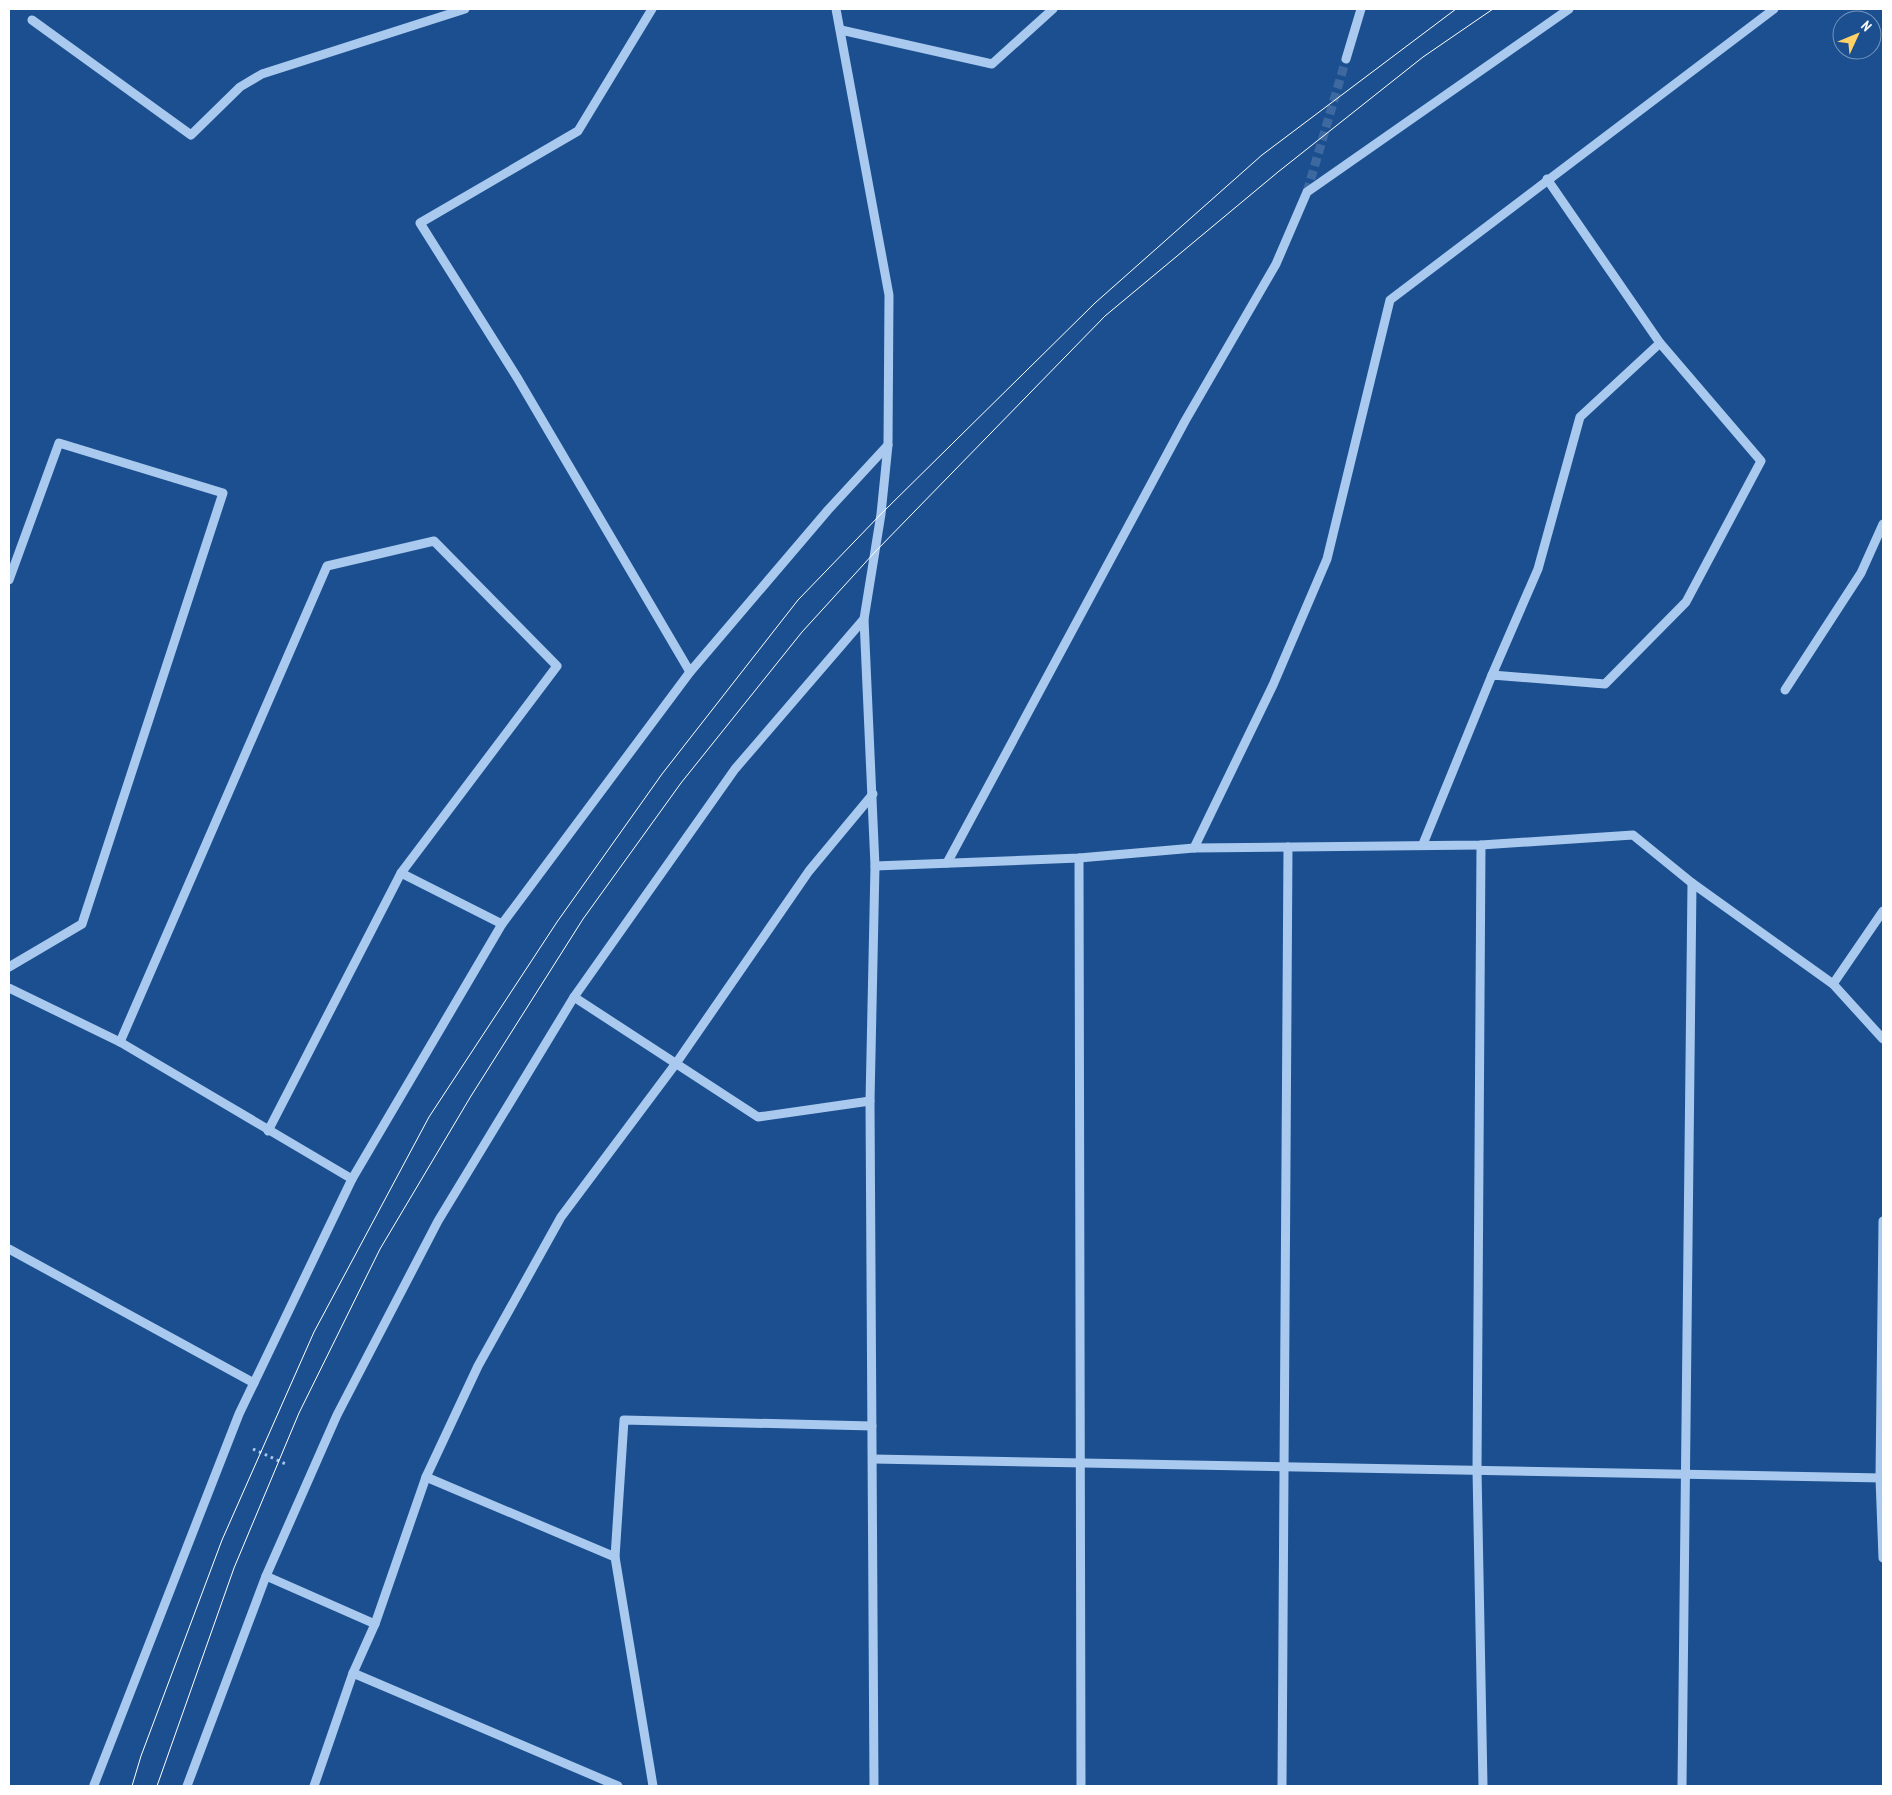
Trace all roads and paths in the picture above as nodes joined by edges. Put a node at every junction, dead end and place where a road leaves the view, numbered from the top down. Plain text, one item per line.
1 (465, 9) edge
2 (652, 9) edge
3 (836, 9) edge
4 (1053, 9) edge
5 (1361, 9) edge
6 (1569, 9) edge
7 (1774, 9) edge
8 (32, 20) dead end
9 (842, 30) junction
10 (1346, 59) tunnel mouth
11 (1547, 179) junction
12 (1660, 343) junction
13 (888, 445) junction
14 (1883, 524) edge
15 (9, 580) edge
16 (864, 619) junction
17 (690, 672) junction
18 (1492, 675) junction
19 (1785, 690) dead end
20 (873, 794) junction
21 (1422, 844) junction
22 (1481, 845) junction
23 (1194, 848) junction
24 (1288, 848) junction
25 (1079, 858) junction
26 (947, 863) junction
27 (875, 866) junction
28 (401, 873) junction
29 (1692, 883) junction
30 (1883, 911) edge
31 (502, 924) junction
32 (9, 967) edge
33 (1833, 984) junction
34 (9, 988) edge
35 (574, 998) junction
36 (1883, 1039) edge
37 (120, 1042) junction
38 (677, 1062) junction
39 (870, 1101) junction
40 (268, 1130) junction
41 (352, 1179) junction
42 (1883, 1221) edge
43 (9, 1249) edge
44 (254, 1383) junction
45 (872, 1426) junction
46 (230, 1438) junction
47 (873, 1459) junction
48 (1080, 1463) junction
49 (1285, 1467) junction
50 (1477, 1470) junction
51 (1685, 1474) junction
52 (310, 1475) junction
53 (426, 1477) junction
54 (1882, 1478) edge
55 (614, 1557) junction
56 (1883, 1558) edge
57 (266, 1576) junction
58 (375, 1624) junction
59 (353, 1673) junction
60 (94, 1785) edge
61 (187, 1786) edge
62 (314, 1786) edge
63 (618, 1786) edge
64 (653, 1786) edge
65 (874, 1786) edge
66 (1081, 1786) edge
67 (1282, 1786) edge
68 (1484, 1786) edge
69 (1682, 1786) edge

1 - 8 street
2 - 17 street
3 - 9 street
4 - 9 street
5 - 10 street
6 - 26 street
7 - 11 street
9 - 13 street
11 - 12 street
11 - 23 street
12 - 18 street
12 - 18 street
13 - 16 street
13 - 17 street
14 - 19 street
15 - 32 street
16 - 20 street
16 - 35 street
17 - 31 street
18 - 21 street
20 - 27 street
20 - 38 street
21 - 22 street
21 - 24 street
22 - 29 street
22 - 50 street
23 - 24 street
23 - 25 street
24 - 49 street
25 - 26 street
25 - 48 street
26 - 27 street
27 - 39 street
28 - 31 street
28 - 37 street
28 - 40 street
29 - 33 street
29 - 51 street
30 - 33 street
31 - 41 street
33 - 36 street
34 - 37 street
35 - 38 street
35 - 52 street
37 - 40 street
38 - 39 street
38 - 53 street
39 - 45 street
40 - 41 street
41 - 44 street
42 - 54 street
43 - 44 street
44 - 46 street
45 - 47 street
45 - 55 street
46 - 52 path
46 - 60 street
47 - 48 street
47 - 65 street
48 - 49 street
48 - 66 street
49 - 50 street
49 - 67 street
50 - 51 street
50 - 68 street
51 - 54 street
51 - 69 street
52 - 57 street
53 - 55 street
53 - 58 street
54 - 56 street
55 - 64 street
57 - 58 street
57 - 61 street
58 - 59 street
59 - 62 street
59 - 63 street

